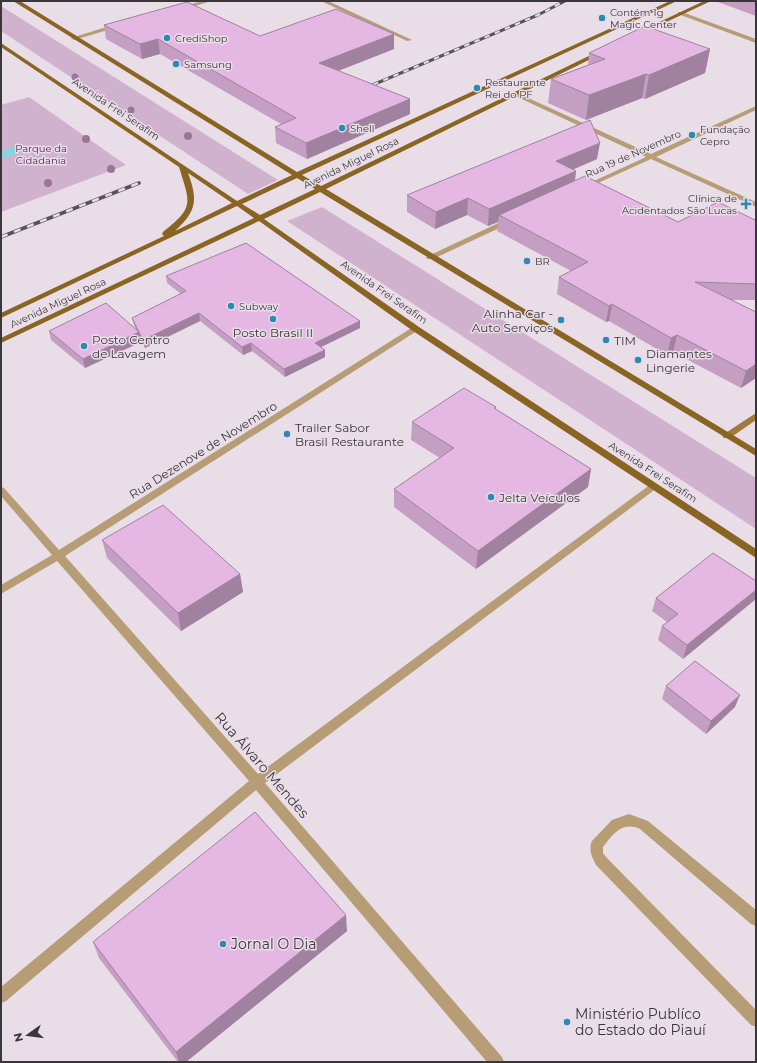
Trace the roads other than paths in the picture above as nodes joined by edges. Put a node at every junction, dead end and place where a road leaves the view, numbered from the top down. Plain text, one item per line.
1 (16, 1) edge
2 (208, 1) edge
3 (324, 1) edge
4 (674, 1) edge
5 (708, 1) edge
6 (178, 9) edge
7 (680, 14) junction
8 (126, 24) edge
9 (632, 37) edge
10 (74, 38) junction
11 (409, 40) dead end
12 (756, 41) edge
13 (1, 45) edge
14 (604, 50) edge
15 (513, 94) junction
16 (756, 108) edge
17 (652, 157) junction
18 (182, 167) junction
19 (297, 175) junction
20 (321, 189) junction
21 (580, 189) edge
22 (238, 204) junction
23 (756, 205) edge
24 (516, 218) edge
25 (260, 219) junction
26 (154, 244) junction
27 (430, 257) junction
28 (1, 316) edge
29 (416, 329) junction
30 (1, 341) edge
31 (756, 416) edge
32 (727, 436) junction
33 (756, 453) edge
34 (654, 486) junction
35 (1, 490) edge
36 (756, 554) edge
37 (59, 555) junction
38 (1, 590) edge
39 (257, 782) junction
40 (756, 919) edge
41 (1, 996) edge
42 (756, 1020) edge
43 (497, 1062) edge

1 - 10 main road
2 - 6 street
3 - 11 street
4 - 19 main road, Avenida Miguel Rosa
5 - 7 main road
7 - 9 main road
7 - 12 street
8 - 10 street
10 - 19 main road
13 - 18 main road, Avenida Frei Serafim
14 - 15 main road, Avenida Miguel Rosa
15 - 17 street
15 - 20 main road, Avenida Miguel Rosa
16 - 17 street, Rua 19 de Novembro
17 - 21 street, Rua 19 de Novembro
17 - 23 street
18 - 22 main road, Avenida Frei Serafim
18 - 26 main road
19 - 20 main road
19 - 22 main road, Avenida Miguel Rosa
20 - 25 main road, Avenida Miguel Rosa
20 - 27 main road
22 - 25 main road, Avenida Frei Serafim
22 - 26 main road, Avenida Miguel Rosa
24 - 27 street
25 - 29 main road, Avenida Frei Serafim
25 - 30 main road, Avenida Miguel Rosa
26 - 28 main road, Avenida Miguel Rosa
27 - 32 main road
29 - 34 main road, Avenida Frei Serafim
29 - 37 street, Rua Dezenove de Novembro
31 - 32 street
32 - 33 main road
34 - 36 main road, Avenida Frei Serafim
34 - 39 street
35 - 37 street, Rua Álvaro Mendes
37 - 38 street, Rua Dezenove de Novembro
37 - 39 street, Rua Álvaro Mendes
39 - 41 street
39 - 43 street, Rua Álvaro Mendes
40 - 42 street

